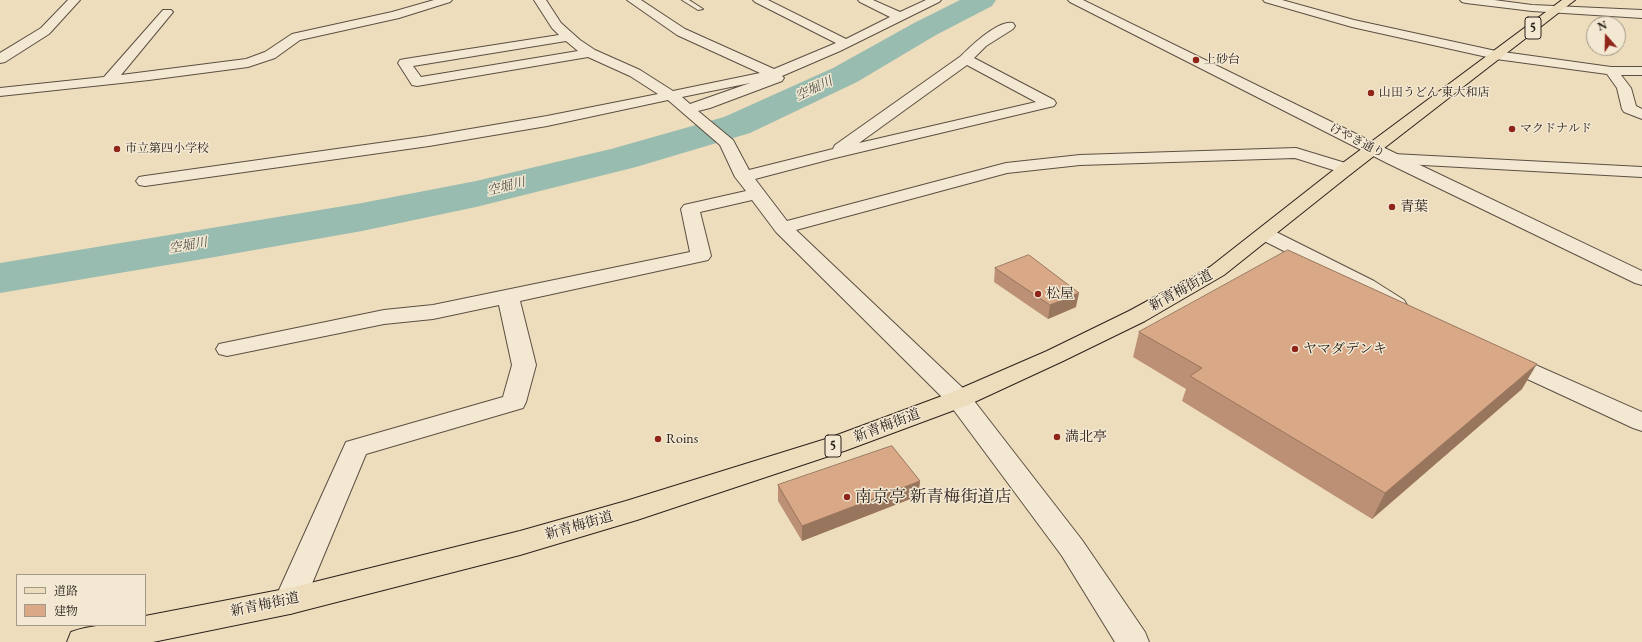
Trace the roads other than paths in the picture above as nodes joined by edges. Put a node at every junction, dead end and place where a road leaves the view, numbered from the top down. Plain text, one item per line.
1 (74, 0) edge
2 (446, 0) edge
3 (540, 0) edge
4 (633, 0) edge
5 (685, 0) edge
6 (759, 0) edge
7 (864, 0) edge
8 (935, 0) edge
9 (1074, 0) edge
10 (1269, 0) edge
11 (1466, 0) edge
12 (1569, 0) edge
13 (700, 9) dead end
14 (1558, 10) junction
15 (167, 12) dead end
16 (1642, 14) edge
17 (898, 16) junction
18 (1009, 26) dead end
19 (567, 37) junction
20 (845, 43) junction
21 (590, 52) junction
22 (3, 55) edge
23 (1496, 55) junction
24 (966, 58) junction
25 (1611, 71) junction
26 (1642, 71) edge
27 (774, 74) junction
28 (109, 80) junction
29 (0, 92) edge
30 (670, 95) junction
31 (689, 110) junction
32 (1642, 114) edge
33 (832, 154) junction
34 (1384, 154) junction
35 (1346, 169) junction
36 (1642, 172) edge
37 (145, 181) dead end
38 (750, 185) junction
39 (783, 228) junction
40 (1265, 234) junction
41 (1642, 279) edge
42 (508, 297) junction
43 (1412, 315) edge
44 (227, 349) dead end
45 (1483, 350) edge
46 (958, 399) junction
47 (1642, 422) edge
48 (290, 601) junction
49 (83, 642) edge
50 (1133, 642) edge

1 - 22 street
2 - 28 street
3 - 19 street
4 - 27 street
5 - 13 lane
6 - 20 street
7 - 17 street
8 - 17 street
9 - 34 street, けやき通り
10 - 23 street
11 - 14 street
12 - 14 main road, 新青梅街道 / 5
14 - 16 street
14 - 23 main road, 新青梅街道 / 5
15 - 28 street
17 - 20 street
18 - 24 street
19 - 21 street
19 - 21 street
20 - 27 street
21 - 30 street
23 - 25 street
23 - 34 main road, 新青梅街道 / 5
24 - 33 street
24 - 33 street
25 - 26 street
25 - 32 street
27 - 30 street
27 - 31 street
28 - 29 street
30 - 31 street
30 - 37 street
31 - 38 street
33 - 38 street
34 - 35 main road, 新青梅街道 / 5
34 - 36 street
34 - 41 street, けやき通り
35 - 39 street
35 - 40 main road, 新青梅街道 / 5
38 - 39 street
38 - 42 street
39 - 46 street
40 - 43 street
40 - 46 main road, 新青梅街道 / 5
42 - 44 street
42 - 48 street
45 - 47 street
46 - 48 main road, 新青梅街道 / 5
46 - 50 street
48 - 49 main road, 新青梅街道 / 5

